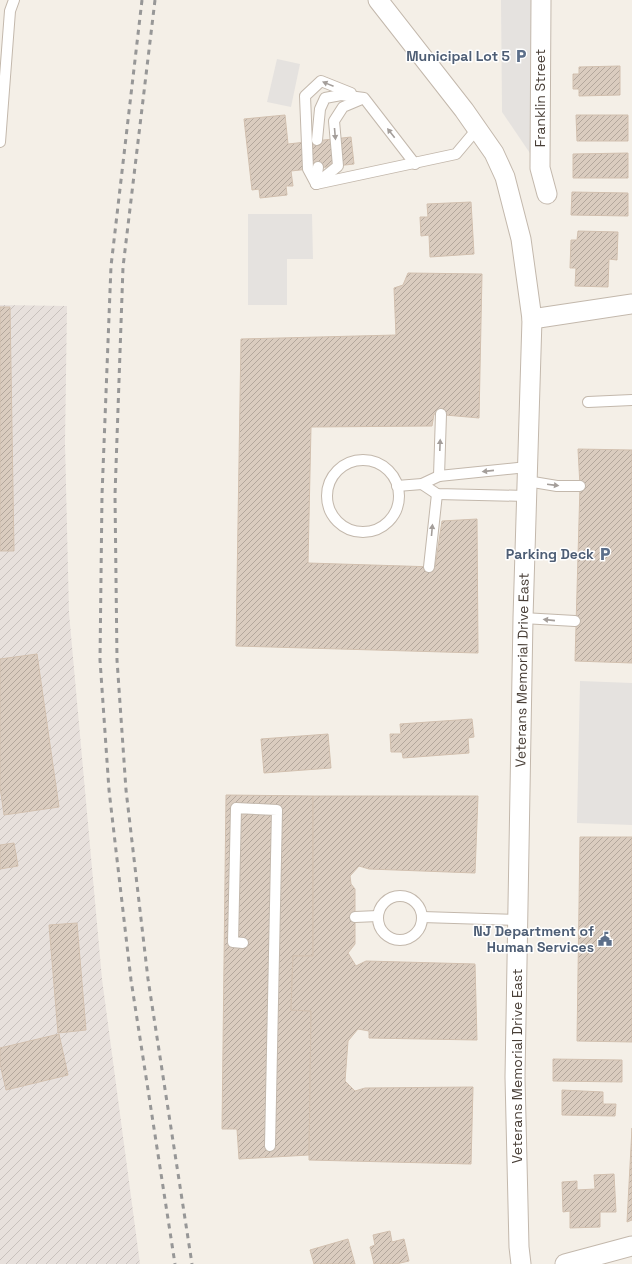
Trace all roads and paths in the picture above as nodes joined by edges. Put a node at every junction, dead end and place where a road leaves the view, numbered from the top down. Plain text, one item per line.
1 (14, 0) edge
2 (378, 0) edge
3 (541, 0) edge
4 (364, 98) junction
5 (477, 129) junction
6 (317, 140) dead end
7 (0, 142) edge
8 (415, 164) junction
9 (318, 168) dead end
10 (316, 184) junction
11 (547, 194) dead end
12 (632, 304) edge
13 (532, 319) junction
14 (632, 400) edge
15 (588, 402) dead end
16 (441, 414) dead end
17 (439, 476) junction
18 (526, 482) junction
19 (422, 484) junction
20 (397, 486) junction
21 (580, 486) dead end
22 (437, 494) junction
23 (429, 567) dead end
24 (523, 618) junction
25 (576, 621) dead end
26 (378, 916) junction
27 (355, 917) dead end
28 (422, 917) junction
29 (517, 920) junction
30 (243, 943) dead end
31 (270, 1146) dead end
32 (632, 1246) edge
33 (521, 1264) edge
34 (565, 1264) edge

1 - 7 lane
2 - 5 street, Veterans Memorial Drive East
3 - 11 street, Franklin Street
4 - 6 lane
8 -> 4 lane
4 -> 10 lane
4 -> 10 lane
5 - 8 lane
5 - 13 street, Veterans Memorial Drive East
8 - 10 lane
9 - 10 lane
12 - 13 street
13 - 18 street, Veterans Memorial Drive East
14 - 15 lane
17 -> 16 lane
18 -> 17 lane
17 - 19 lane
18 -> 21 lane
18 - 22 lane
18 - 24 street, Veterans Memorial Drive East
19 - 20 lane
19 - 22 lane
20 - 20 lane
23 -> 22 lane
25 -> 24 lane
24 - 29 street, Veterans Memorial Drive East
26 - 27 lane
26 - 28 lane
26 - 28 lane
28 - 29 lane
29 - 33 street, Veterans Memorial Drive East
30 - 31 lane
32 - 34 street

